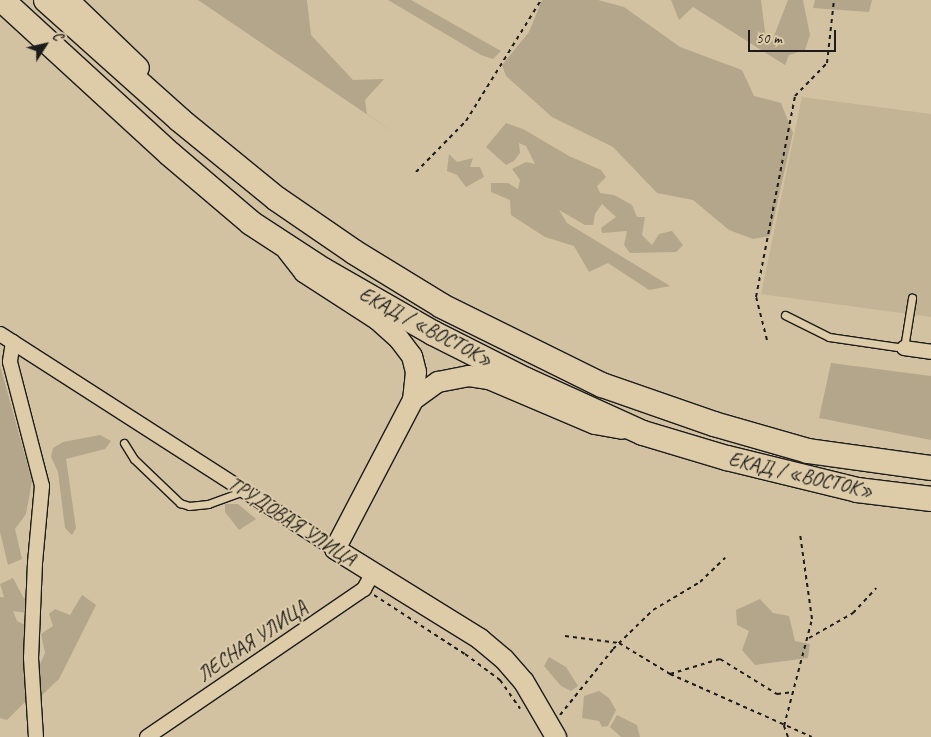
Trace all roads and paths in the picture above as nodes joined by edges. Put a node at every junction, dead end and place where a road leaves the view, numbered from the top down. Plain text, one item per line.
1 (2, 0) edge
2 (46, 0) edge
3 (67, 0) edge
4 (541, 0) edge
5 (834, 0) edge
6 (0, 17) edge
7 (60, 54) junction
8 (172, 113) junction
9 (416, 172) dead end
10 (283, 245) junction
11 (912, 298) dead end
12 (786, 315) dead end
13 (0, 334) edge
14 (767, 340) dead end
15 (13, 342) junction
16 (904, 348) junction
17 (931, 352) edge
18 (413, 400) junction
19 (643, 433) junction
20 (124, 443) dead end
21 (931, 468) edge
22 (245, 491) junction
23 (931, 499) edge
24 (800, 534) dead end
25 (335, 549) junction
26 (725, 558) dead end
27 (368, 581) junction
28 (876, 588) dead end
29 (565, 636) dead end
30 (808, 639) junction
31 (619, 643) junction
32 (670, 674) junction
33 (794, 692) junction
34 (522, 712) dead end
35 (784, 726) junction
36 (554, 732) edge
37 (36, 737) edge
38 (147, 737) edge
39 (788, 737) edge
40 (812, 737) edge

1 - 7 highway, ЕКАД / «ВОСТОК»
2 - 8 highway, ЕКАД / «ВОСТОК»
3 - 8 main road
4 - 9 path
5 - 14 path
6 - 7 highway
7 - 10 highway, ЕКАД / «ВОСТОК»
8 - 21 highway, ЕКАД / «ВОСТОК»
10 - 18 main road
10 - 19 highway, ЕКАД / «ВОСТОК»
11 - 16 lane
12 - 16 lane
13 - 15 street, ТРУДОВАЯ УЛИЦА
15 - 22 street, ТРУДОВАЯ УЛИЦА
15 - 37 street
16 - 17 street
18 - 19 main road
18 - 25 main road
19 - 23 highway, ЕКАД / «ВОСТОК»
20 - 22 lane
22 - 25 street, ТРУДОВАЯ УЛИЦА
24 - 30 path
25 - 27 main road, ТРУДОВАЯ УЛИЦА
26 - 31 path
27 - 34 path
27 - 36 main road, ТРУДОВАЯ УЛИЦА
27 - 38 street, ЛЕСНАЯ УЛИЦА
28 - 30 path
29 - 31 path
30 - 33 path
31 - 32 path
31 - 36 path
32 - 33 path
32 - 35 path
33 - 35 path
35 - 39 path
35 - 40 path

